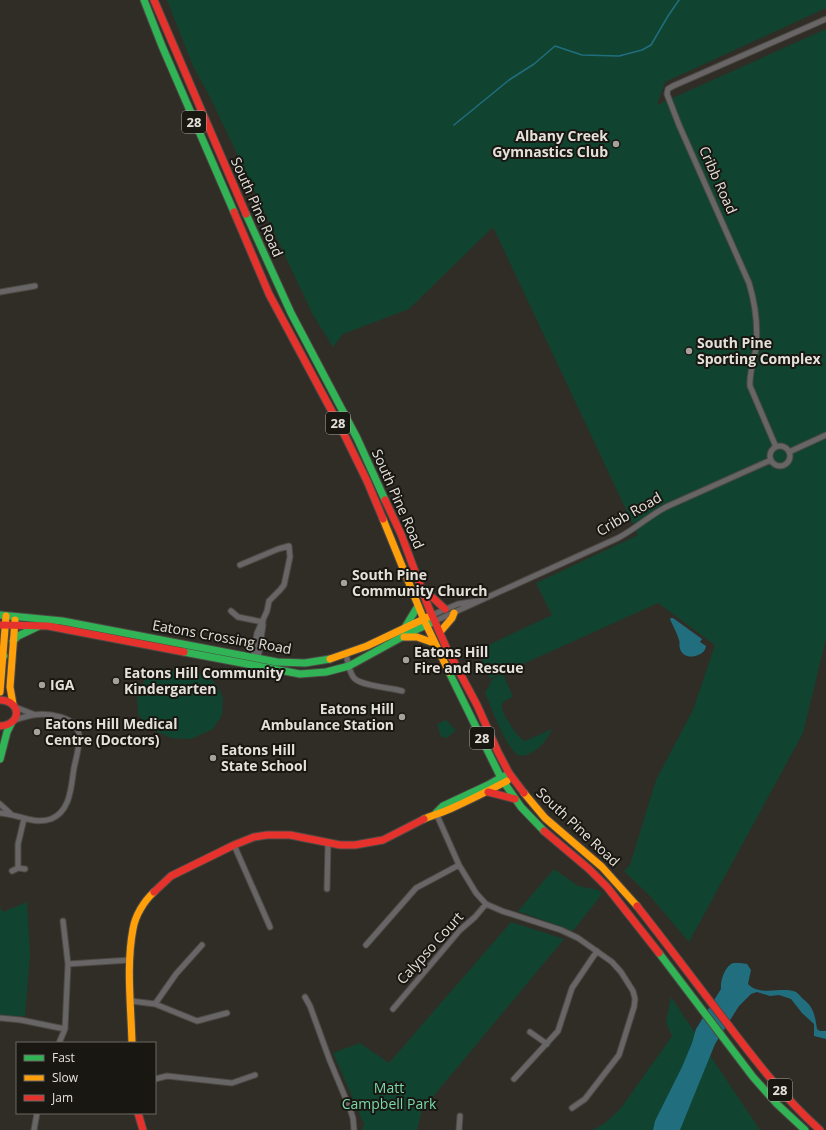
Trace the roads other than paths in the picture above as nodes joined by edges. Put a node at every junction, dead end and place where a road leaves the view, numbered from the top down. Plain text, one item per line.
1 (144, 0) edge
2 (154, 0) edge
3 (826, 19) edge
4 (35, 286) dead end
5 (0, 292) edge
6 (826, 435) edge
7 (776, 447) junction
8 (789, 452) junction
9 (771, 460) junction
10 (240, 565) dead end
11 (423, 593) junction
12 (478, 601) junction
13 (418, 606) junction
14 (445, 609) junction
15 (231, 611) dead end
16 (454, 613) junction
17 (3, 615) edge
18 (16, 616) junction
19 (433, 618) junction
20 (263, 622) junction
21 (425, 622) junction
22 (3, 625) edge
23 (15, 625) junction
24 (39, 626) junction
25 (404, 629) junction
26 (440, 632) junction
27 (404, 637) junction
28 (13, 641) junction
29 (434, 643) junction
30 (0, 649) edge
31 (346, 654) junction
32 (4, 656) junction
33 (256, 658) junction
34 (349, 666) junction
35 (402, 691) dead end
36 (0, 692) edge
37 (0, 700) edge
38 (14, 705) junction
39 (34, 715) junction
40 (13, 722) junction
41 (0, 726) edge
42 (0, 759) edge
43 (511, 775) junction
44 (502, 780) junction
45 (488, 792) junction
46 (514, 799) junction
47 (0, 804) edge
48 (0, 813) edge
49 (436, 813) junction
50 (11, 814) junction
51 (24, 818) junction
52 (328, 844) junction
53 (234, 845) junction
54 (459, 865) junction
55 (18, 868) junction
56 (25, 870) dead end
57 (12, 871) dead end
58 (327, 889) dead end
59 (486, 904) junction
60 (63, 922) dead end
61 (270, 927) dead end
62 (202, 945) dead end
63 (366, 945) dead end
64 (597, 951) junction
65 (130, 960) junction
66 (68, 964) junction
67 (305, 998) dead end
68 (131, 1001) junction
69 (155, 1004) junction
70 (393, 1008) dead end
71 (228, 1013) dead end
72 (0, 1018) edge
73 (65, 1029) junction
74 (530, 1032) dead end
75 (59, 1042) edge
76 (132, 1042) edge
77 (547, 1044) junction
78 (255, 1075) dead end
79 (156, 1079) edge
80 (514, 1079) dead end
81 (572, 1108) dead end
82 (37, 1114) edge
83 (138, 1114) edge
84 (460, 1116) dead end
85 (34, 1130) edge
86 (143, 1130) edge
87 (354, 1130) edge
88 (459, 1130) edge
89 (805, 1130) edge
90 (820, 1130) edge

1 - 13 main road, South Pine Road / 28
2 - 11 main road, South Pine Road / 28
3 - 7 street, Cribb Road
4 - 5 street
6 - 8 street
7 - 8 street
7 - 9 street
8 - 9 street
9 - 12 street, Cribb Road
10 - 20 street
11 - 14 main road
11 - 19 main road, South Pine Road / 28
12 - 14 street, Cribb Road
12 - 16 street, Cribb Road
13 - 21 main road, South Pine Road / 28
13 - 25 main road
14 - 19 street, Cribb Road
15 - 20 street
16 - 19 street, Cribb Road
16 - 26 main road
17 - 18 main road, Eatons Crossing Road
17 - 22 main road
18 - 23 main road
18 - 33 main road, Eatons Crossing Road
19 - 21 main road, Cribb Road
19 - 26 main road, South Pine Road / 28
20 - 33 street
21 - 25 main road, Eatons Crossing Road
21 - 27 main road, Eatons Crossing Road
21 - 29 main road, South Pine Road / 28
22 - 23 main road, Eatons Crossing Road
22 - 32 main road
23 - 24 main road, Eatons Crossing Road
23 - 28 main road
24 - 28 main road
24 - 34 main road, Eatons Crossing Road
25 - 31 main road, Eatons Crossing Road
26 - 43 main road, South Pine Road / 28
27 - 29 main road
27 - 34 main road, Eatons Crossing Road
28 - 38 main road
29 - 44 main road, South Pine Road / 28
30 - 32 main road
31 - 33 main road, Eatons Crossing Road
31 - 34 street
32 - 36 main road
34 - 35 street
37 - 38 main road
38 - 39 street
38 - 40 main road
39 - 40 street
39 - 51 street
40 - 41 main road
40 - 42 main road
43 - 44 main road
43 - 90 main road, South Pine Road / 28
44 - 45 main road
44 - 46 main road, South Pine Road / 28
44 - 49 main road
45 - 46 main road
45 - 49 main road
46 - 89 main road, South Pine Road / 28
47 - 50 street
48 - 50 street
49 - 52 main road
49 - 54 street
50 - 51 street
51 - 55 street
52 - 53 main road
52 - 58 street
53 - 61 street
53 - 65 main road
54 - 59 street
54 - 63 street
55 - 56 street
55 - 57 street
59 - 64 street
59 - 70 street, Calypso Court
60 - 66 street
62 - 69 street
64 - 77 street
64 - 81 street
65 - 66 street
65 - 68 main road
66 - 73 street
67 - 87 street
68 - 69 street
68 - 76 main road
69 - 71 street
72 - 73 street
73 - 75 street
74 - 77 street
77 - 80 street
78 - 79 street
82 - 85 street
83 - 86 main road
84 - 88 street

